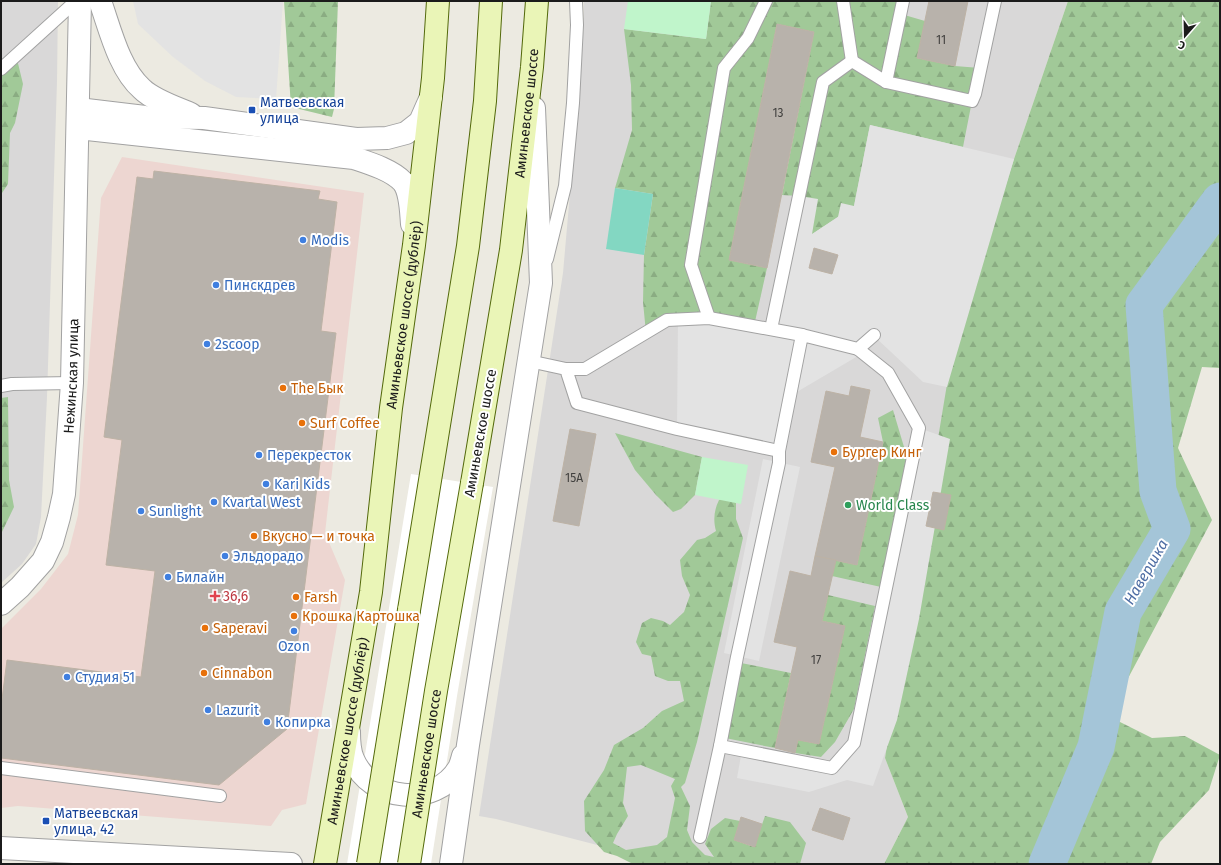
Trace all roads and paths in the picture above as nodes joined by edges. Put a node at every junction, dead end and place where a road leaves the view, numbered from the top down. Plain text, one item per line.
1 (76, 1) edge
2 (80, 1) edge
3 (100, 1) edge
4 (438, 1) edge
5 (490, 1) edge
6 (537, 1) edge
7 (576, 1) edge
8 (766, 1) edge
9 (843, 1) edge
10 (903, 1) edge
11 (995, 1) edge
12 (852, 61) junction
13 (532, 67) junction
14 (1, 69) edge
15 (886, 82) junction
16 (431, 96) junction
17 (204, 118) junction
18 (78, 119) junction
19 (414, 245) junction
20 (540, 283) junction
21 (709, 318) junction
22 (771, 329) junction
23 (802, 335) junction
24 (874, 336) dead end
25 (858, 349) junction
26 (528, 361) junction
27 (566, 370) junction
28 (72, 382) junction
29 (1, 386) edge
30 (779, 451) junction
31 (1, 604) edge
32 (349, 725) junction
33 (468, 745) junction
34 (720, 746) junction
35 (1, 768) edge
36 (220, 796) dead end
37 (700, 836) dead end
38 (1, 848) edge
39 (291, 864) edge
40 (325, 864) edge
41 (368, 864) edge
42 (409, 864) edge
43 (451, 864) edge

1 - 14 lane
2 - 18 street
3 - 17 street
4 - 16 main road, Аминьевское шоссе (дублёр)
5 - 41 main road, bridge
6 - 13 main road, Аминьевское шоссе
7 - 20 lane
8 - 21 lane
9 - 12 lane
10 - 15 lane
11 - 15 lane
12 - 15 lane
12 - 22 lane
13 - 20 street
13 - 42 main road, Аминьевское шоссе, bridge
16 - 17 street
16 - 19 main road, Аминьевское шоссе (дублёр)
17 - 18 street
18 - 19 street
18 - 28 street, Нежинская улица
19 - 32 main road, Аминьевское шоссе (дублёр)
20 - 26 street
21 - 22 lane
21 - 27 lane
22 - 23 lane
23 - 25 lane
23 - 30 lane
24 - 25 lane
25 - 34 lane
26 - 27 lane
26 - 33 street
27 - 30 lane
28 - 29 lane
28 - 31 street, Нежинская улица
30 - 34 lane
32 - 33 street
32 - 40 main road, Аминьевское шоссе (дублёр)
33 - 43 street
34 - 37 lane
35 - 36 lane
38 - 39 street

